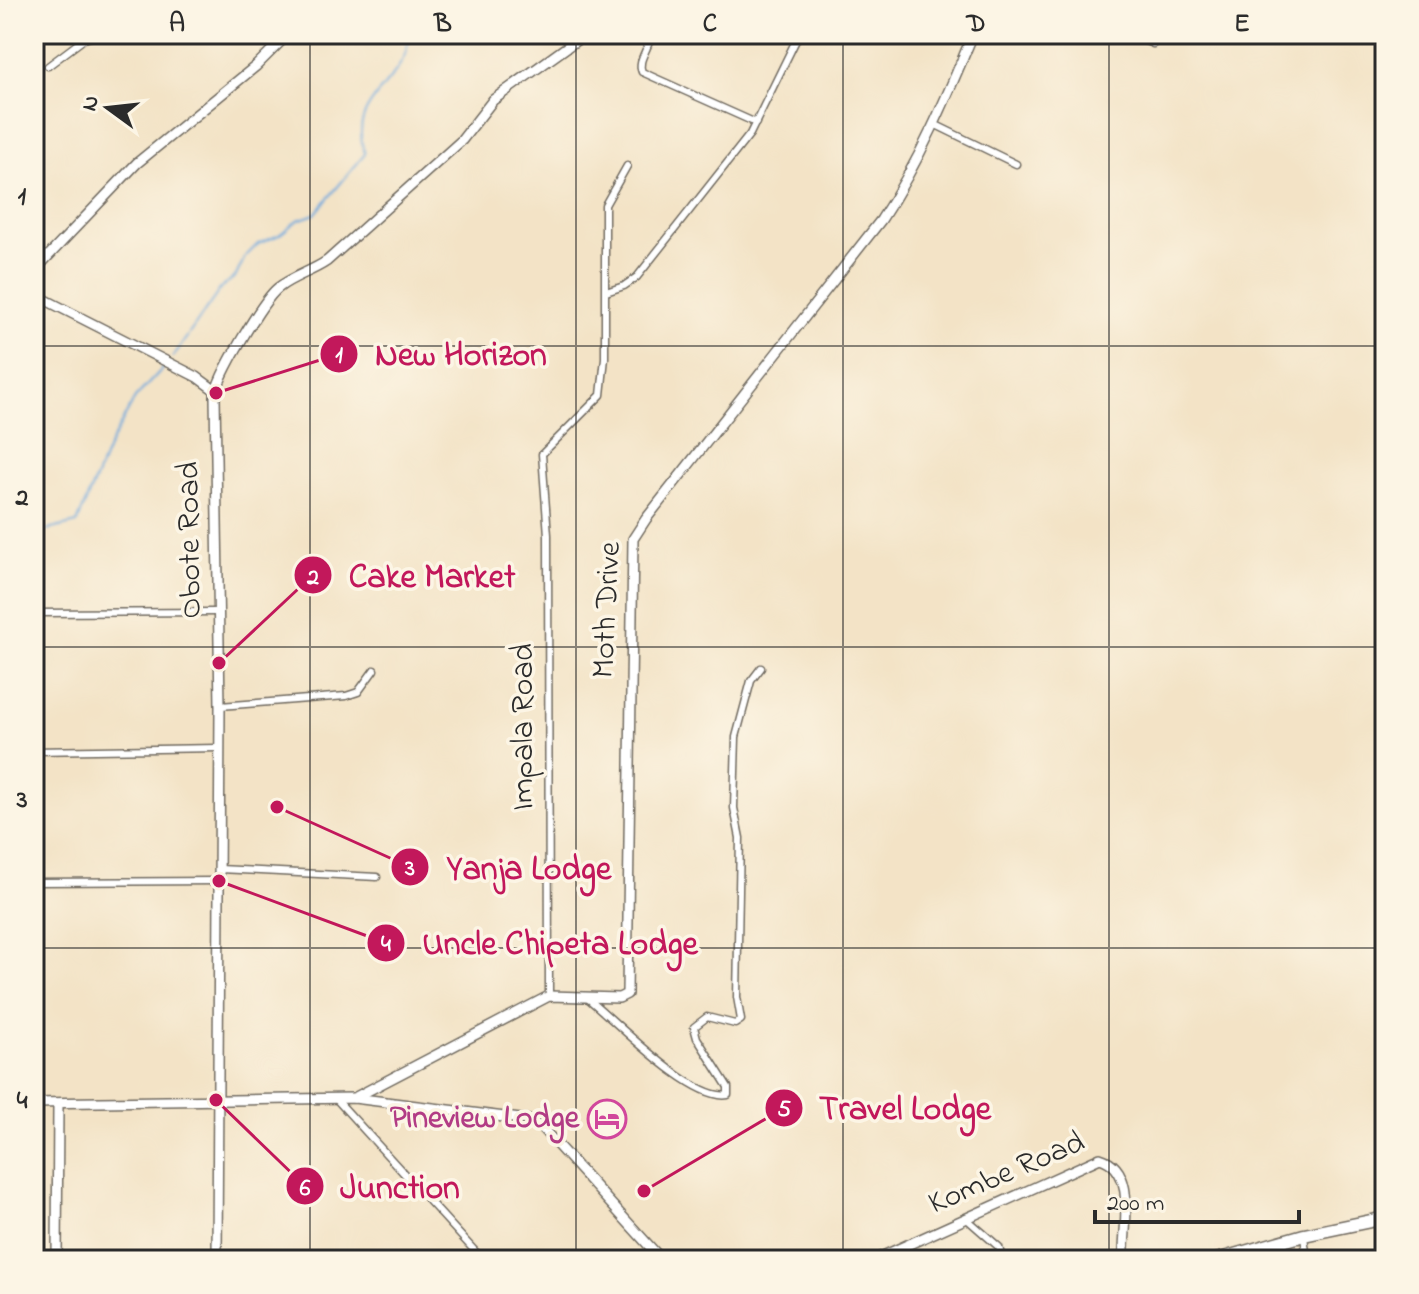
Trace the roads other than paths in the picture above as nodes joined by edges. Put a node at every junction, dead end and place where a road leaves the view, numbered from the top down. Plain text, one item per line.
1 (100, 34) edge
2 (288, 34) edge
3 (585, 34) edge
4 (649, 34) edge
5 (799, 34) edge
6 (1129, 34) edge
7 (970, 35) edge
8 (1153, 44) dead end
9 (48, 66) dead end
10 (756, 123) junction
11 (936, 125) junction
12 (1016, 164) dead end
13 (627, 166) dead end
14 (34, 271) edge
15 (606, 292) junction
16 (34, 294) edge
17 (216, 391) junction
18 (219, 612) junction
19 (34, 613) edge
20 (761, 668) dead end
21 (374, 670) dead end
22 (220, 706) junction
23 (219, 748) junction
24 (34, 751) edge
25 (219, 869) junction
26 (377, 877) dead end
27 (219, 881) junction
28 (34, 882) edge
29 (583, 995) junction
30 (549, 996) junction
31 (354, 1098) junction
32 (336, 1099) junction
33 (216, 1100) junction
34 (34, 1103) edge
35 (58, 1104) junction
36 (1385, 1218) edge
37 (967, 1219) junction
38 (1304, 1235) junction
39 (888, 1258) edge
40 (57, 1260) edge
41 (217, 1260) edge
42 (483, 1260) edge
43 (662, 1260) edge
44 (874, 1260) edge
45 (1002, 1260) edge
46 (1124, 1260) edge
47 (1217, 1260) edge
48 (1307, 1260) edge

1 - 9 street
2 - 14 street
3 - 17 street, Obote Road
4 - 10 street
5 - 10 street
6 - 8 street
7 - 11 street, Moth Drive
10 - 15 street
11 - 12 street
11 - 29 street, Moth Drive
13 - 15 street, Impala Road
15 - 30 street, Impala Road
16 - 17 street
17 - 18 street, Obote Road
18 - 19 street
18 - 22 street, Obote Road
20 - 29 street
21 - 22 street
22 - 23 street, Obote Road
23 - 24 street
23 - 25 street, Obote Road
25 - 26 street
25 - 27 street, Obote Road
27 - 28 street
27 - 33 street, Obote Road
29 - 30 street, Moth Drive
30 - 31 street, Moth Drive
31 - 32 street
31 - 43 street
32 - 33 street
32 - 42 street
33 - 35 street
33 - 41 street, Obote Road
34 - 35 street
35 - 40 street
36 - 38 highway
37 - 39 street, Kombe Road
37 - 45 street
37 - 46 street, Kombe Road
38 - 47 highway
38 - 48 street
39 - 44 street, Kombe Road

